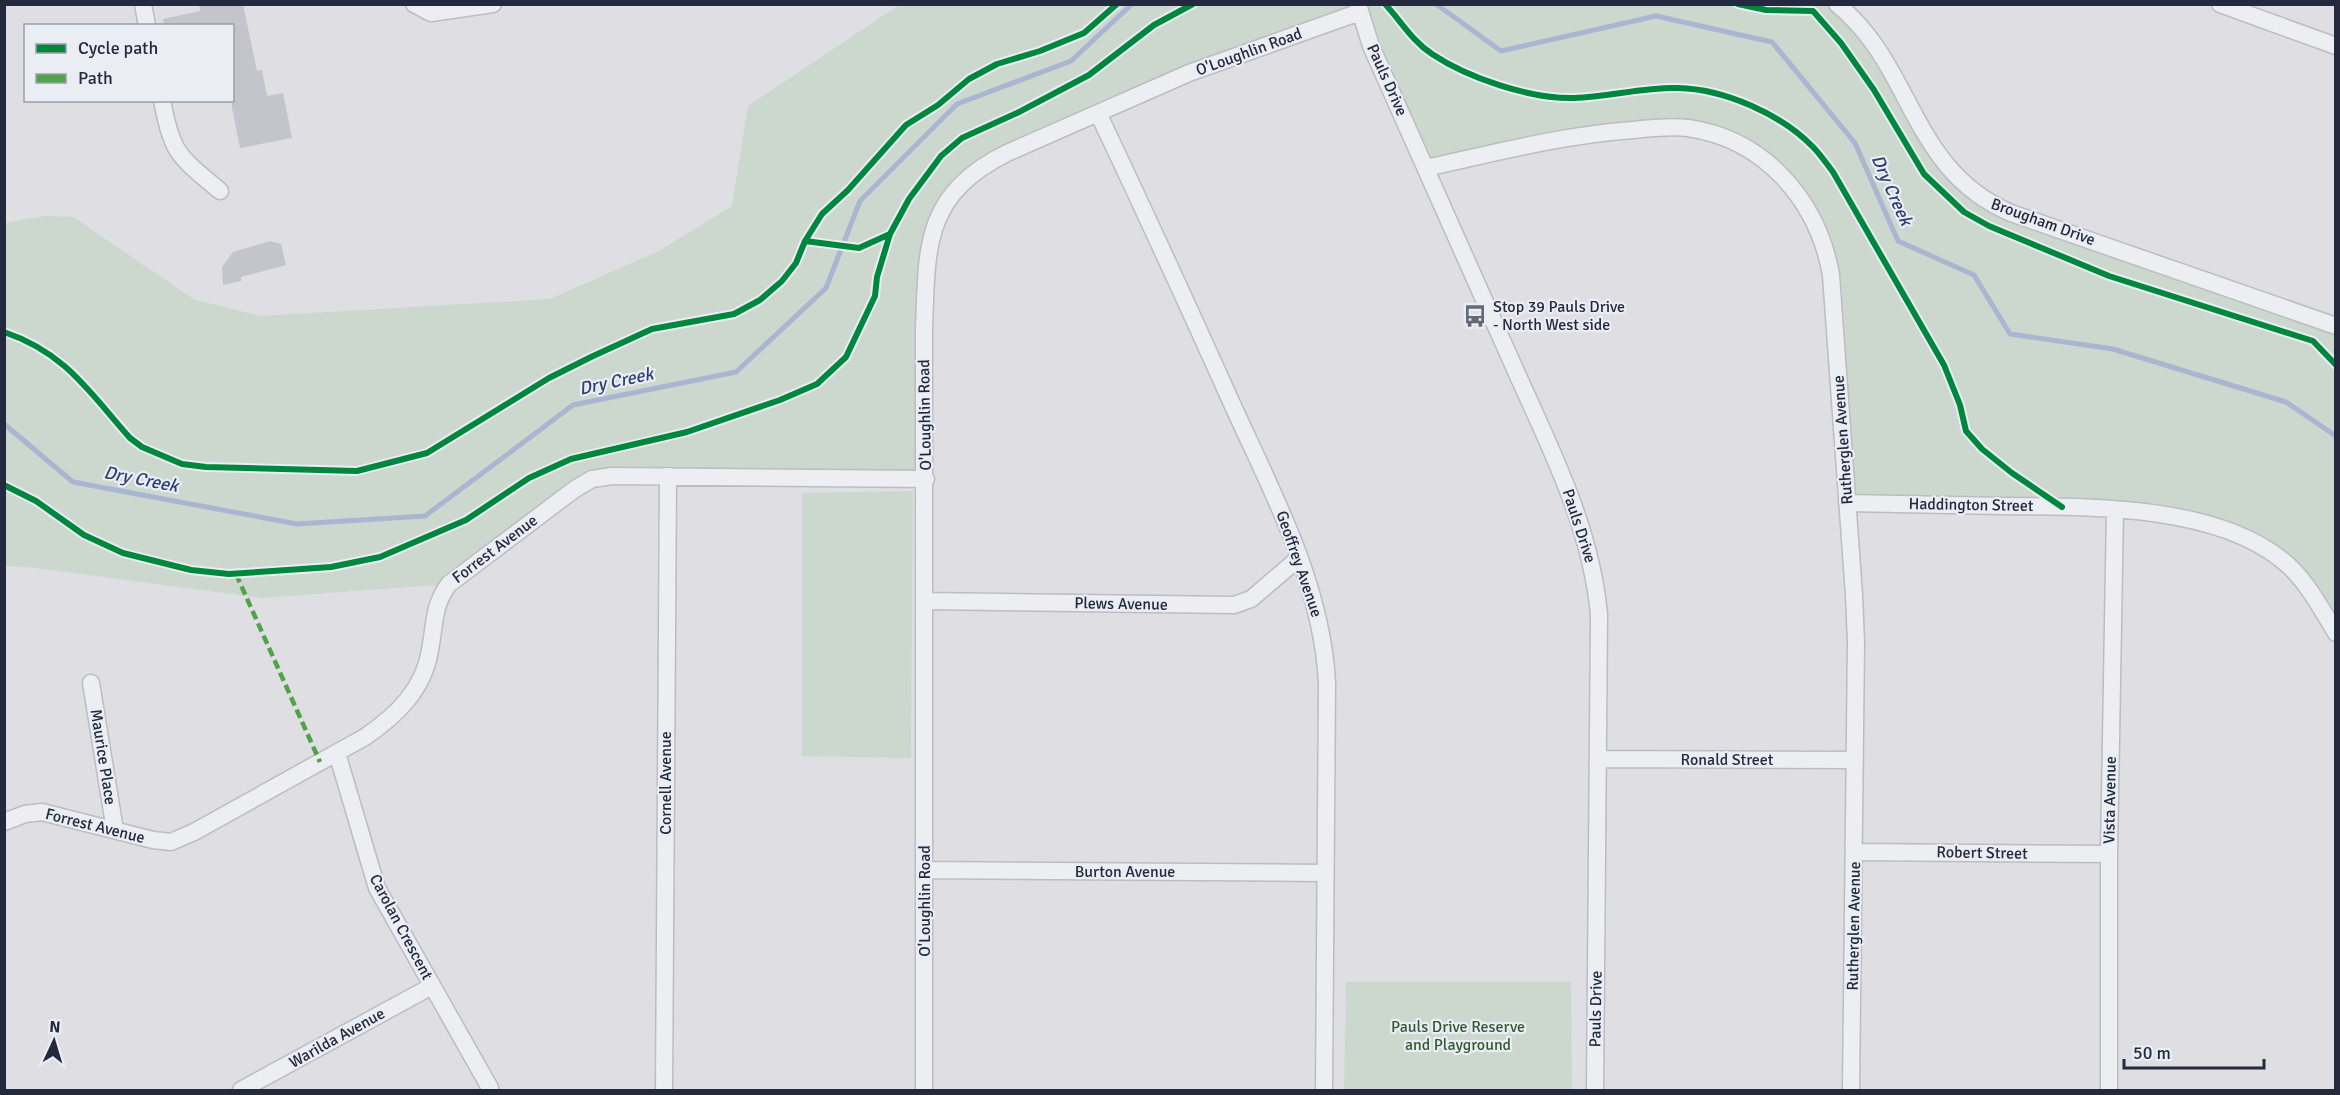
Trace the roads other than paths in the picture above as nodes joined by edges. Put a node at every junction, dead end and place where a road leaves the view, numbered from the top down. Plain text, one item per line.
1 (143, 4) edge
2 (414, 4) edge
3 (493, 4) edge
4 (1837, 4) edge
5 (2220, 4) edge
6 (1359, 8) edge
7 (147, 24) edge
8 (2336, 46) edge
9 (162, 102) edge
10 (1098, 113) junction
11 (1426, 168) junction
12 (220, 191) dead end
13 (2336, 326) edge
14 (668, 476) junction
15 (926, 479) junction
16 (1848, 503) junction
17 (2115, 509) junction
18 (1299, 558) junction
19 (926, 602) junction
20 (2336, 633) edge
21 (91, 683) dead end
22 (337, 753) junction
23 (1598, 759) junction
24 (1855, 760) junction
25 (4, 822) edge
26 (115, 830) junction
27 (1855, 852) junction
28 (2109, 854) junction
29 (925, 870) junction
30 (1325, 873) junction
31 (432, 986) junction
32 (241, 1090) edge
33 (490, 1090) edge
34 (664, 1090) edge
35 (924, 1090) edge
36 (1324, 1090) edge
37 (1595, 1090) edge
38 (1851, 1090) edge
39 (2109, 1090) edge

1 - 7 street
2 - 3 street
4 - 13 street, Brougham Drive
5 - 8 street
6 - 10 street, O'Loughlin Road
6 - 11 street, Pauls Drive
9 - 12 street
10 - 15 street, O'Loughlin Road
10 - 18 street, Geoffrey Avenue
11 - 16 street, Rutherglen Avenue
11 - 23 street, Pauls Drive
14 - 15 street, Forrest Avenue
14 - 22 street, Forrest Avenue
14 - 34 street, Cornell Avenue
15 - 19 street, O'Loughlin Road
16 - 17 street, Haddington Street
16 - 24 street, Rutherglen Avenue
17 - 20 street, Haddington Street
17 - 28 street, Vista Avenue
18 - 19 street, Plews Avenue
18 - 30 street, Geoffrey Avenue
19 - 29 street, O'Loughlin Road
21 - 26 street, Maurice Place
22 - 26 street, Forrest Avenue
22 - 31 street, Carolan Crescent
23 - 24 street, Ronald Street
23 - 37 street, Pauls Drive
24 - 27 street, Rutherglen Avenue
25 - 26 street, Forrest Avenue
27 - 28 street, Robert Street
27 - 38 street, Rutherglen Avenue
28 - 39 street, Vista Avenue
29 - 30 street, Burton Avenue
29 - 35 street, O'Loughlin Road
30 - 36 street, Geoffrey Avenue
31 - 32 street, Warilda Avenue
31 - 33 street, Carolan Crescent

